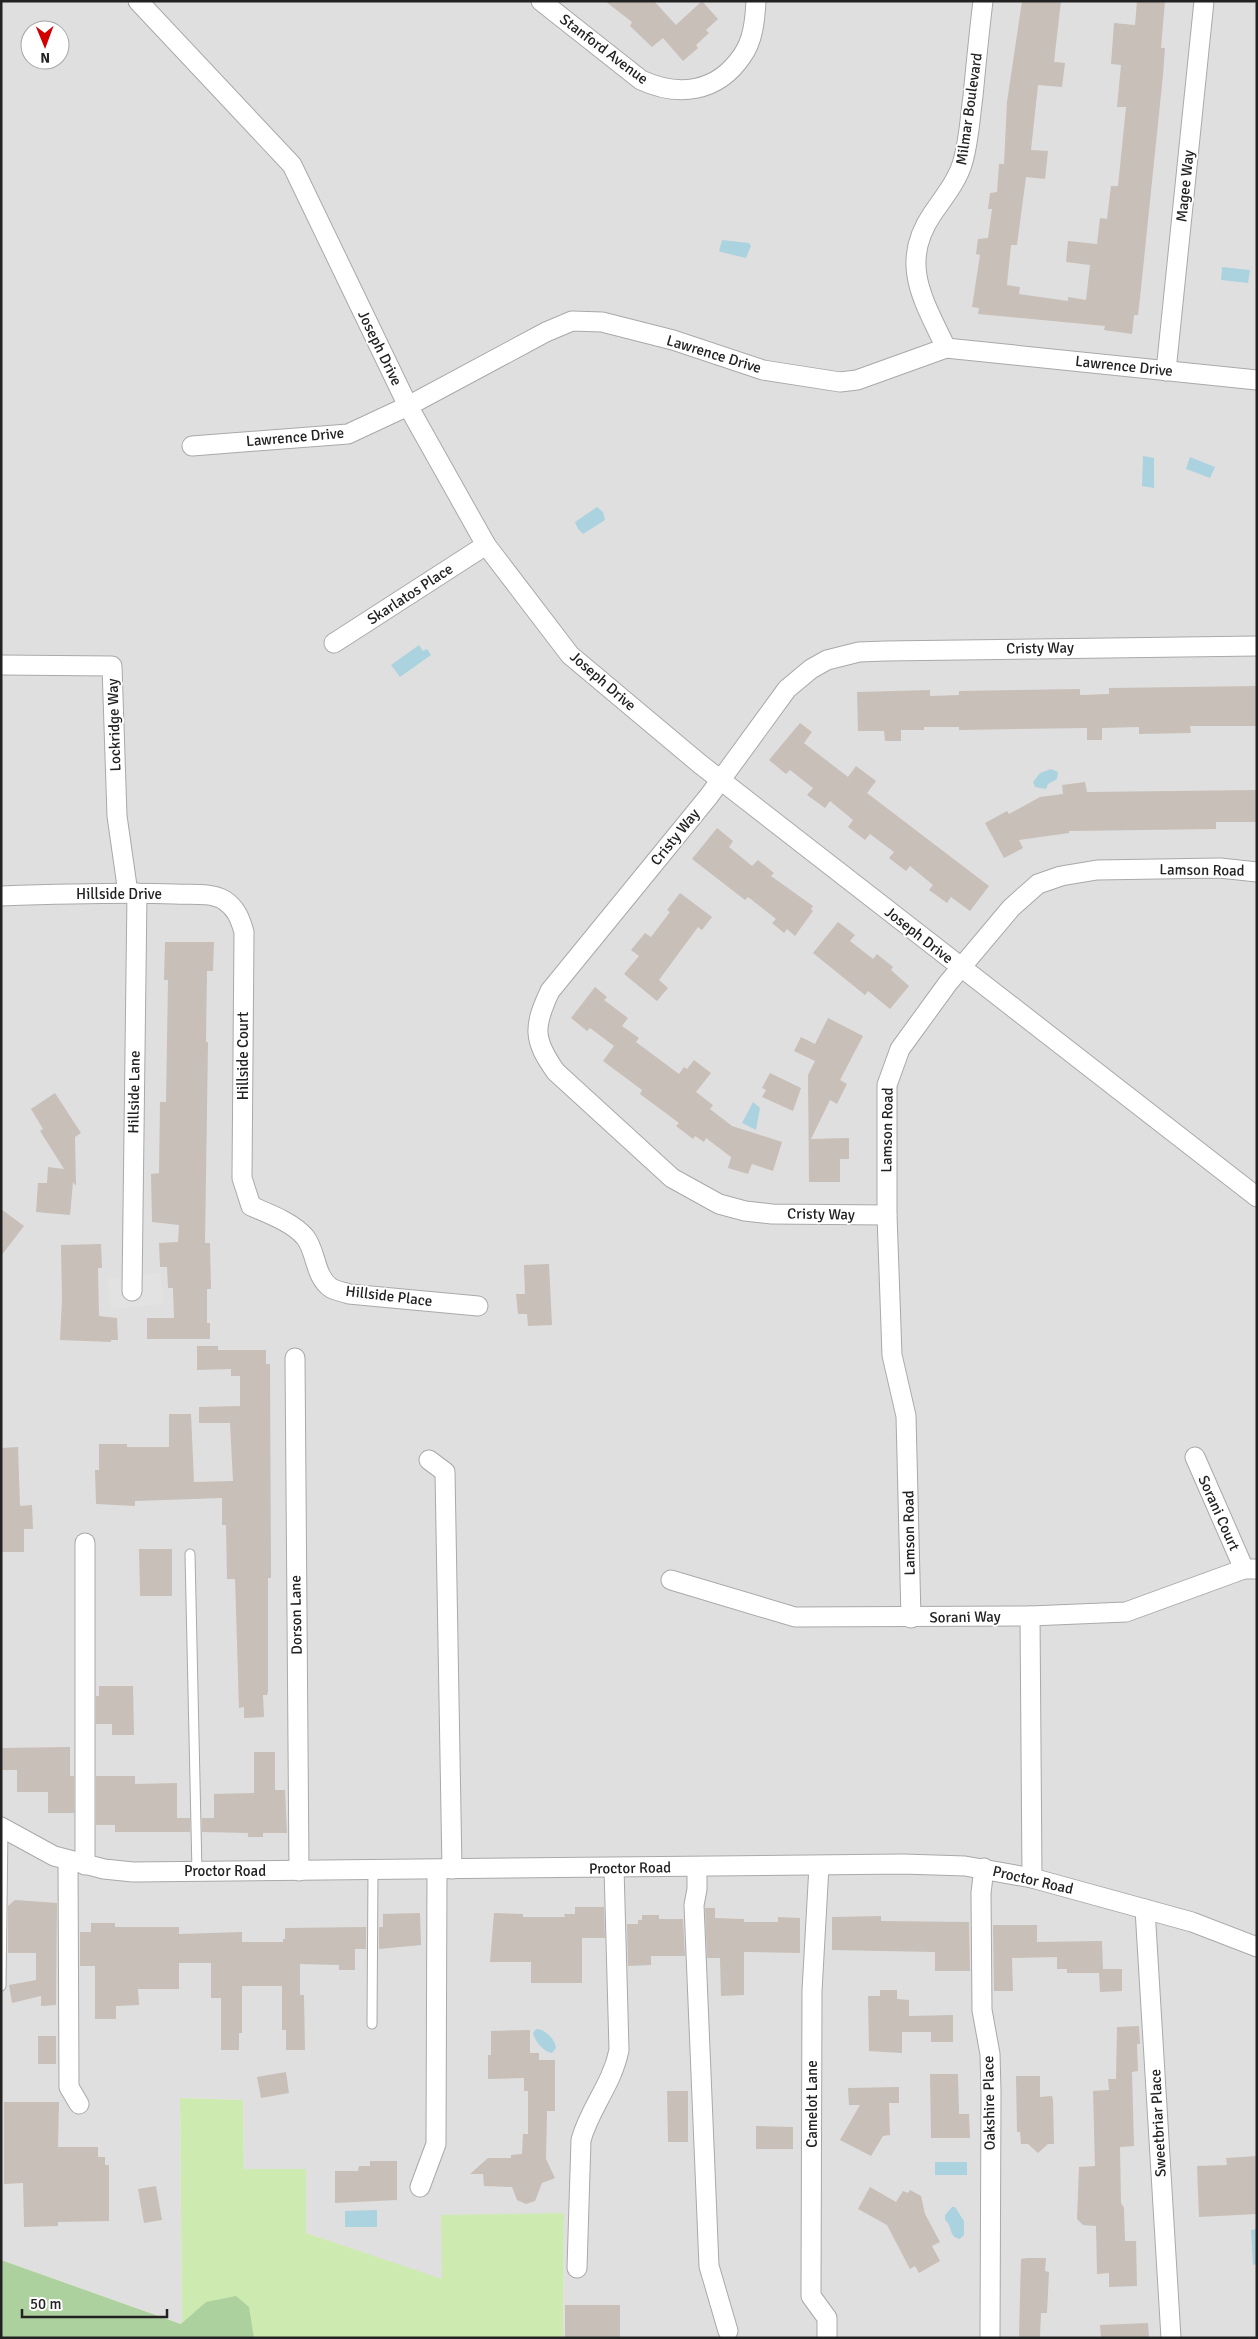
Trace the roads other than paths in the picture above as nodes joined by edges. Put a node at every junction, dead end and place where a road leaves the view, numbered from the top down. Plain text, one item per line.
1 (138, 1) edge
2 (542, 1) edge
3 (756, 1) edge
4 (982, 1) edge
5 (1204, 1) edge
6 (946, 348) junction
7 (1166, 371) junction
8 (1257, 380) edge
9 (408, 406) junction
10 (192, 446) dead end
11 (486, 545) junction
12 (334, 643) dead end
13 (1257, 646) edge
14 (1, 665) edge
15 (721, 780) junction
16 (1257, 872) edge
17 (133, 893) junction
18 (1, 896) edge
19 (233, 907) joint
20 (961, 968) junction
21 (1257, 1197) edge
22 (251, 1206) joint
23 (887, 1215) junction
24 (132, 1291) dead end
25 (478, 1306) dead end
26 (295, 1358) dead end
27 (1195, 1457) dead end
28 (429, 1460) dead end
29 (85, 1543) dead end
30 (190, 1554) dead end
31 (1250, 1569) edge
32 (670, 1580) dead end
33 (1030, 1616) junction
34 (911, 1618) junction
35 (2, 1827) edge
36 (77, 1863) junction
37 (819, 1866) junction
38 (697, 1867) junction
39 (614, 1868) junction
40 (984, 1868) junction
41 (373, 1870) junction
42 (444, 1870) junction
43 (299, 1871) junction
44 (197, 1872) junction
45 (1032, 1878) junction
46 (1145, 1909) junction
47 (1257, 1947) edge
48 (1, 1986) edge
49 (372, 2024) dead end
50 (79, 2104) dead end
51 (420, 2187) dead end
52 (577, 2268) dead end
53 (728, 2331) dead end
54 (826, 2338) edge
55 (990, 2338) edge
56 (1172, 2338) edge

1 - 9 street, Joseph Drive
2 - 3 street, Stanford Avenue
4 - 6 street, Milmar Boulevard
5 - 7 street, Magee Way
6 - 7 street, Lawrence Drive
6 - 9 street, Lawrence Drive
7 - 8 street, Lawrence Drive
9 - 10 street, Lawrence Drive
9 - 11 street, Joseph Drive
11 - 12 street, Skarlatos Place
11 - 15 street, Joseph Drive
13 - 15 street, Cristy Way
14 - 17 street, Lockridge Way
15 - 20 street, Joseph Drive
15 - 23 street, Cristy Way
16 - 20 street, Lamson Road
17 - 18 street, Hillside Drive
17 - 19 street, Hillside Drive
17 - 24 street, Hillside Lane
19 - 22 street, Hillside Court
20 - 21 street, Joseph Drive
20 - 23 street, Lamson Road
22 - 25 street, Hillside Place
23 - 34 street, Lamson Road
26 - 43 street, Dorson Lane
27 - 31 street, Sorani Court
28 - 42 street
29 - 36 street
30 - 44 lane
31 - 33 street, Sorani Way
32 - 34 street, Sorani Way
33 - 34 street, Sorani Way
33 - 45 street
35 - 36 street, Proctor Road
35 - 48 lane
36 - 44 street, Proctor Road
36 - 50 street
37 - 38 street, Proctor Road
37 - 40 street, Proctor Road
37 - 54 street, Camelot Lane
38 - 39 street, Proctor Road
38 - 53 street
39 - 42 street, Proctor Road
39 - 52 street
40 - 45 street, Proctor Road
40 - 55 street, Oakshire Place
41 - 42 street, Proctor Road
41 - 43 street, Proctor Road
41 - 49 lane
42 - 51 street
43 - 44 street, Proctor Road
45 - 46 street, Proctor Road
46 - 47 street, Proctor Road
46 - 56 street, Sweetbriar Place

